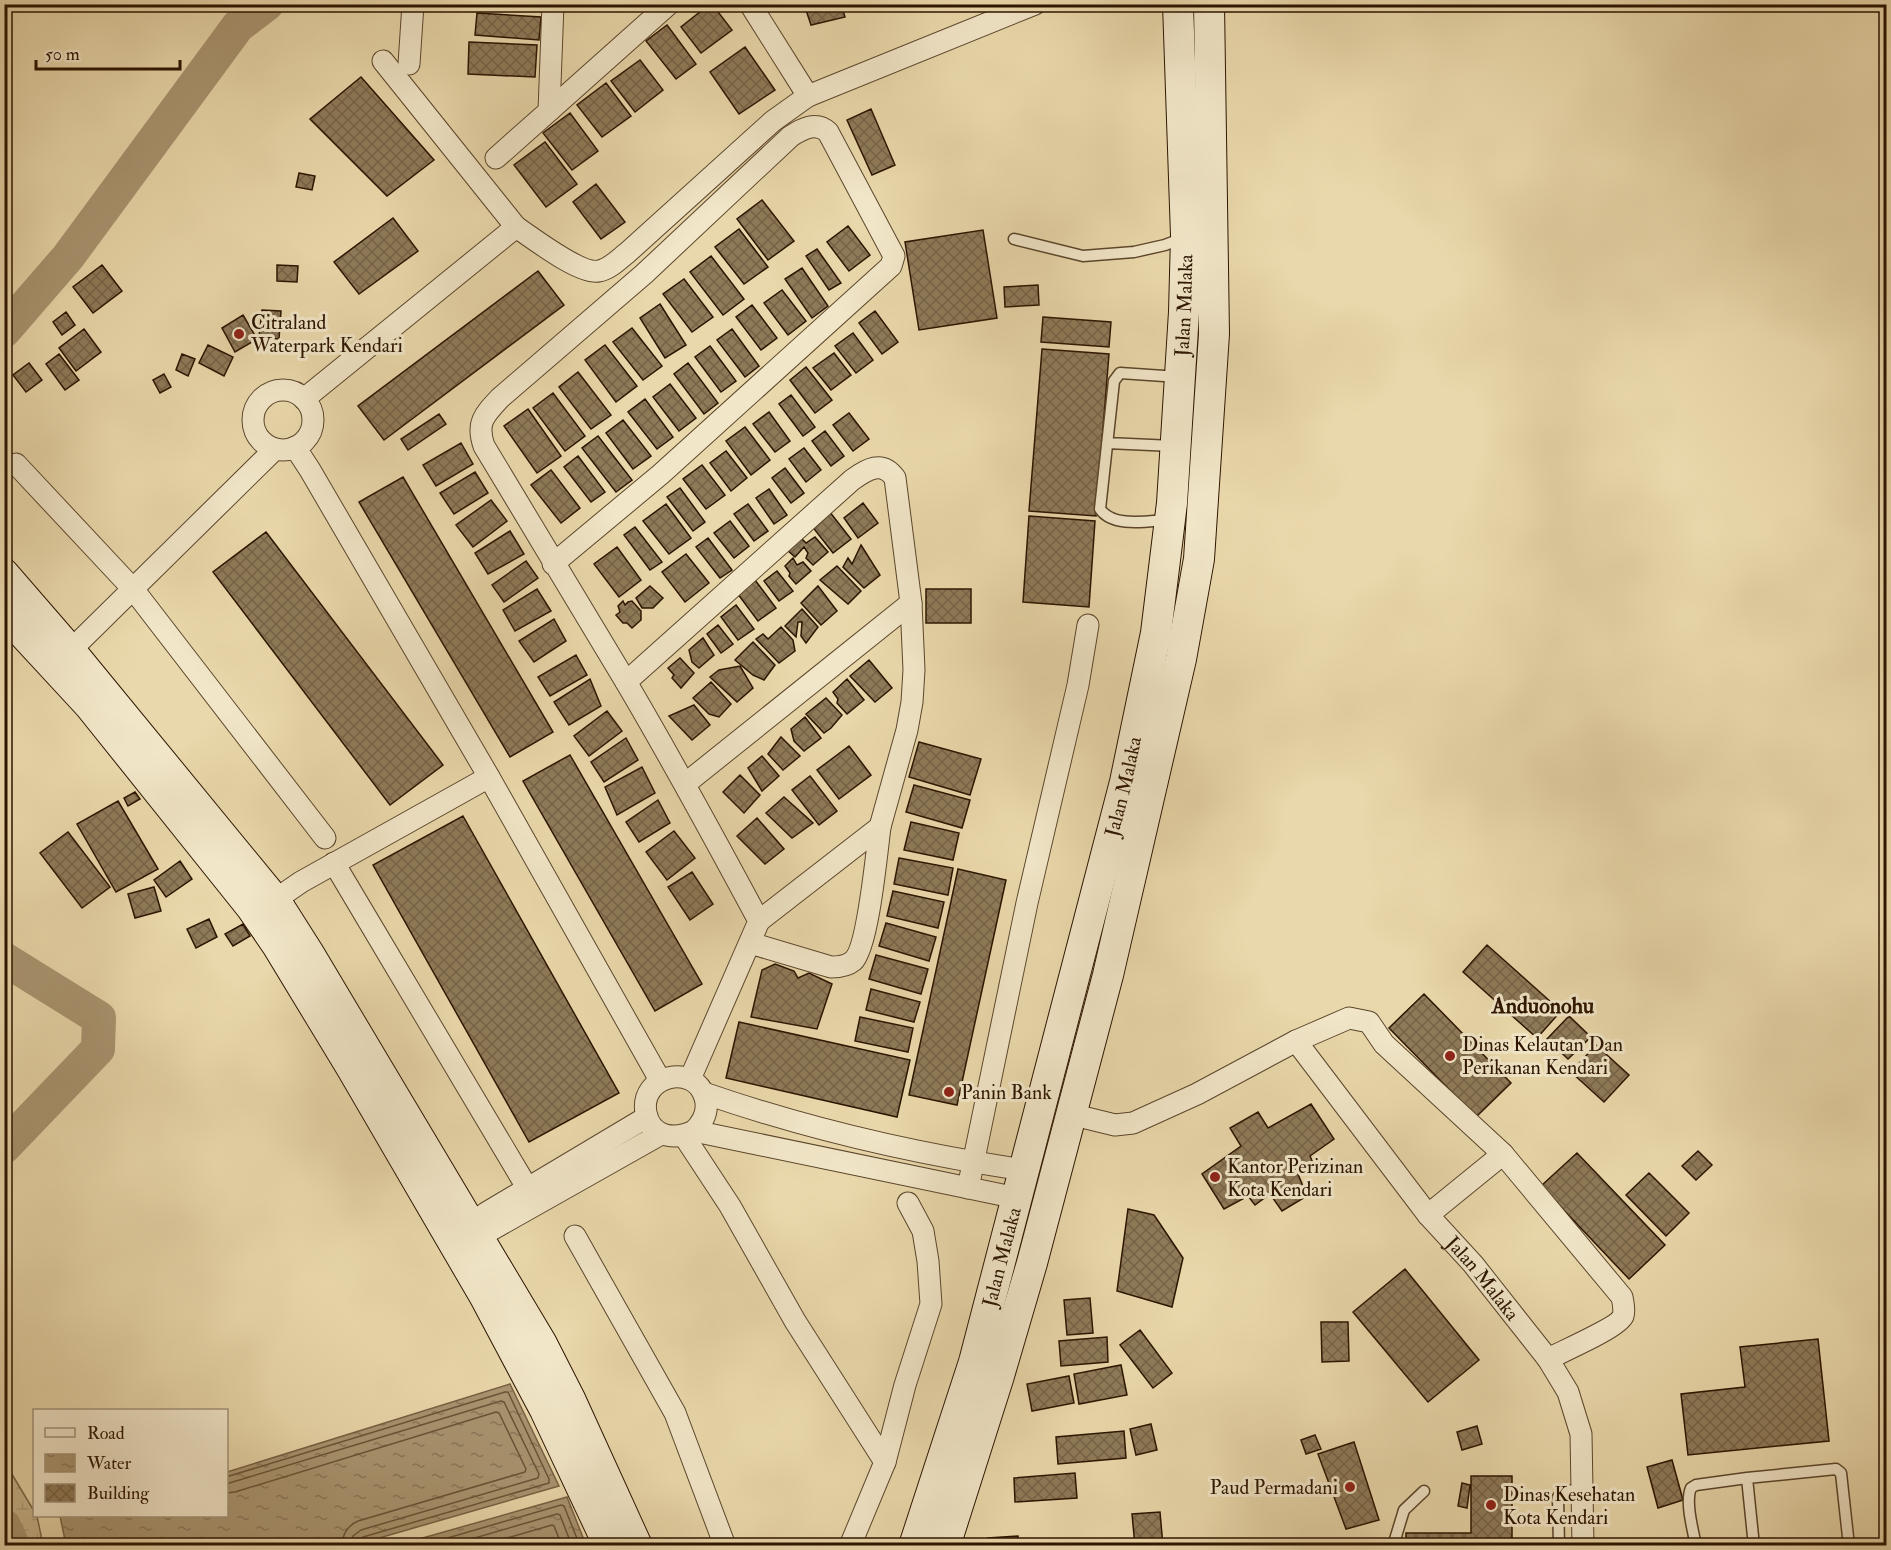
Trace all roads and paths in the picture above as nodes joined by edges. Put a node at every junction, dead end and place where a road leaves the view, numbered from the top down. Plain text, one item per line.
1 (413, 4) edge
2 (553, 4) edge
3 (669, 4) edge
4 (750, 4) edge
5 (1035, 4) edge
6 (1178, 4) edge
7 (1209, 4) edge
8 (383, 61) dead end
9 (409, 64) dead end
10 (808, 96) junction
11 (549, 111) junction
12 (496, 159) dead end
13 (516, 227) junction
14 (1014, 239) dead end
15 (1175, 241) junction
16 (1170, 376) junction
17 (304, 399) junction
18 (1107, 443) junction
19 (1166, 446) junction
20 (285, 448) junction
21 (16, 464) dead end
22 (1161, 520) junction
23 (553, 564) junction
24 (4, 574) edge
25 (133, 589) junction
26 (910, 603) junction
27 (4, 613) edge
28 (1088, 625) dead end
29 (91, 630) dead end
30 (626, 682) junction
31 (489, 777) junction
32 (685, 784) junction
33 (880, 827) junction
34 (325, 838) dead end
35 (318, 873) junction
36 (275, 900) junction
37 (759, 921) junction
38 (750, 943) junction
39 (1296, 1041) junction
40 (660, 1080) junction
41 (697, 1086) junction
42 (647, 1117) junction
43 (1094, 1120) junction
44 (796, 1122) junction
45 (661, 1134) junction
46 (689, 1134) junction
47 (791, 1151) junction
48 (1503, 1154) junction
49 (980, 1162) junction
50 (999, 1184) junction
51 (520, 1200) junction
52 (908, 1203) dead end
53 (1428, 1215) junction
54 (473, 1232) junction
55 (575, 1236) dead end
56 (1548, 1359) junction
57 (885, 1462) junction
58 (1747, 1478) junction
59 (1582, 1490) junction
60 (1424, 1491) dead end
61 (609, 1545) edge
62 (637, 1545) edge
63 (725, 1545) edge
64 (850, 1545) edge
65 (914, 1545) edge
66 (945, 1545) edge
67 (1393, 1545) edge
68 (1559, 1545) edge
69 (1583, 1545) edge
70 (1696, 1545) edge
71 (1754, 1545) edge
72 (1849, 1545) edge

1 - 9 street
2 - 11 street
3 - 11 street
4 - 10 street
5 - 10 street
6 - 15 street, Jalan Malaka
7 - 43 street, Jalan Malaka
8 - 13 street
10 - 13 street
11 - 12 street
13 - 17 street
14 - 15 lane
15 - 16 street, Jalan Malaka
16 - 18 lane
16 - 19 street, Jalan Malaka
17 - 20 street
17 - 20 street
18 - 19 lane
18 - 22 lane
19 - 22 street, Jalan Malaka
20 - 25 street
20 - 31 street
21 - 25 street
22 - 50 street, Jalan Malaka
23 - 23 street
23 - 30 street
24 - 36 street
25 - 29 street
25 - 34 street
26 - 30 street
26 - 32 street
26 - 33 street
27 - 54 street
28 - 49 street
30 - 32 street
31 - 35 street
31 - 40 street
32 - 37 street
33 - 37 street
33 - 38 street
35 - 36 street
35 - 51 street
36 - 54 street
37 - 38 street
38 - 41 street
39 - 43 street
39 - 48 street
39 - 53 street, Jalan Malaka
40 - 41 street
40 - 42 street
41 - 44 street
41 - 46 street
42 - 45 street
42 - 51 street
43 - 66 street, Jalan Malaka
44 - 47 street
44 - 49 street
45 - 46 street
45 - 51 street
46 - 47 street
46 - 57 street
47 - 50 street
48 - 53 street
48 - 56 street
49 - 50 street
49 - 50 street
50 - 65 street, Jalan Malaka
51 - 54 street
52 - 57 street
53 - 56 street, Jalan Malaka
54 - 61 street
54 - 62 street
55 - 63 street
56 - 59 street, Jalan Malaka
57 - 64 street
58 - 70 lane
58 - 71 lane
58 - 72 lane
59 - 68 lane
59 - 69 street, Jalan Malaka
60 - 67 lane

